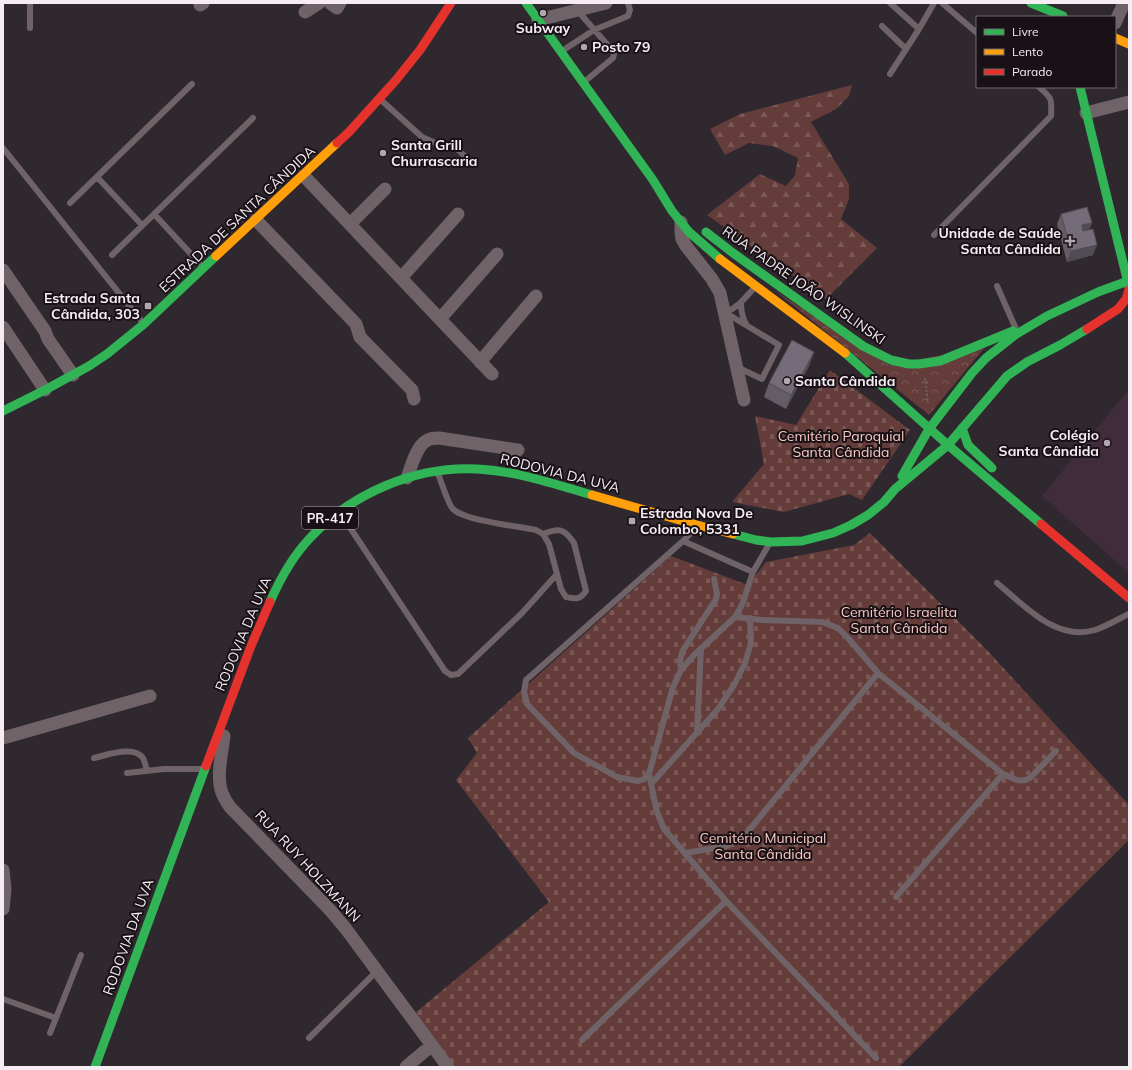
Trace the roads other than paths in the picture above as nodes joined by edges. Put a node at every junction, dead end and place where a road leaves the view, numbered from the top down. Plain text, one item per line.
1 (30, 3) edge
2 (319, 3) edge
3 (330, 3) edge
4 (340, 3) edge
5 (451, 3) edge
6 (526, 3) edge
7 (606, 3) edge
8 (628, 3) edge
9 (890, 3) edge
10 (934, 3) edge
11 (942, 3) edge
12 (1031, 3) edge
13 (1060, 3) edge
14 (1124, 3) edge
15 (577, 10) junction
16 (306, 12) dead end
17 (1045, 16) edge
18 (1062, 16) edge
19 (1064, 16) edge
20 (538, 20) junction
21 (1116, 21) edge
22 (882, 26) dead end
23 (30, 28) dead end
24 (919, 29) junction
25 (594, 30) junction
26 (976, 33) edge
27 (1116, 38) edge
28 (1129, 44) edge
29 (906, 49) junction
30 (561, 52) junction
31 (890, 74) dead end
32 (583, 83) junction
33 (192, 84) dead end
34 (1040, 88) edge
35 (1080, 88) edge
36 (380, 98) junction
37 (1129, 102) edge
38 (1086, 113) junction
39 (253, 118) dead end
40 (3, 148) edge
41 (470, 161) dead end
42 (304, 176) junction
43 (97, 177) junction
44 (385, 189) dead end
45 (70, 203) dead end
46 (154, 214) junction
47 (458, 214) dead end
48 (683, 217) junction
49 (256, 220) junction
50 (350, 224) junction
51 (697, 224) dead end
52 (142, 225) junction
53 (934, 235) dead end
54 (1118, 248) junction
55 (497, 254) dead end
56 (112, 255) dead end
57 (1113, 260) dead end
58 (204, 269) junction
59 (3, 270) edge
60 (401, 278) junction
61 (1104, 280) dead end
62 (1129, 281) edge
63 (756, 286) junction
64 (997, 286) dead end
65 (1129, 287) edge
66 (1108, 289) junction
67 (1098, 292) junction
68 (1128, 294) edge
69 (536, 296) dead end
70 (741, 303) junction
71 (815, 311) junction
72 (724, 312) junction
73 (1129, 312) edge
74 (1047, 316) junction
75 (440, 319) junction
76 (144, 324) junction
77 (746, 326) junction
78 (3, 327) edge
79 (1016, 329) junction
80 (1060, 345) junction
81 (480, 362) junction
82 (737, 367) junction
83 (492, 374) dead end
84 (73, 376) junction
85 (45, 390) junction
86 (414, 399) dead end
87 (744, 400) dead end
88 (3, 411) edge
89 (962, 428) junction
90 (929, 429) junction
91 (948, 445) junction
92 (518, 450) dead end
93 (436, 470) junction
94 (999, 475) dead end
95 (407, 478) junction
96 (1010, 485) dead end
97 (895, 489) junction
98 (339, 511) junction
99 (699, 525) junction
100 (543, 534) junction
101 (682, 541) junction
102 (771, 542) junction
103 (753, 572) junction
104 (557, 574) junction
105 (1102, 574) junction
106 (714, 580) dead end
107 (997, 583) dead end
108 (1129, 598) edge
109 (1129, 614) edge
110 (735, 617) junction
111 (750, 618) junction
112 (701, 648) junction
113 (681, 670) junction
114 (878, 673) junction
115 (150, 696) dead end
116 (227, 709) junction
117 (697, 733) junction
118 (3, 738) edge
119 (1056, 751) dead end
120 (94, 758) dead end
121 (204, 769) junction
122 (147, 771) junction
123 (127, 773) dead end
124 (648, 774) junction
125 (1003, 774) junction
126 (651, 784) junction
127 (685, 853) junction
128 (3, 870) edge
129 (896, 896) dead end
130 (726, 901) junction
131 (3, 910) edge
132 (81, 954) dead end
133 (378, 971) junction
134 (3, 999) edge
135 (56, 1018) junction
136 (50, 1033) dead end
137 (309, 1038) dead end
138 (582, 1040) dead end
139 (432, 1045) junction
140 (101, 1052) junction
141 (876, 1058) dead end
142 (84, 1067) edge
143 (95, 1067) edge
144 (406, 1067) edge
145 (448, 1067) edge

1 - 23 lane
2 - 16 street
3 - 4 street
5 - 36 main road, ESTRADA DE SANTA CÂNDIDA
6 - 20 main road, RUA PADRE JOÃO WISLINSKI
7 - 15 street
8 - 25 lane
9 - 24 lane
10 - 24 lane
11 - 26 lane
12 - 17 main road
12 - 18 main road
13 - 19 main road
14 - 21 street
15 - 20 street
15 - 25 lane
20 - 30 main road, RUA PADRE JOÃO WISLINSKI
22 - 29 lane
24 - 29 lane
25 - 30 lane
25 - 32 lane
27 - 28 main road
29 - 31 lane
30 - 32 main road, RUA PADRE JOÃO WISLINSKI
32 - 48 main road, RUA PADRE JOÃO WISLINSKI
33 - 43 lane
34 - 53 lane
35 - 38 main road
36 - 41 lane
36 - 42 main road, ESTRADA DE SANTA CÂNDIDA
37 - 38 street
38 - 54 main road
39 - 46 lane
40 - 76 lane
42 - 49 main road, ESTRADA DE SANTA CÂNDIDA
42 - 50 street
43 - 45 lane
43 - 52 lane
44 - 50 street
46 - 52 lane
46 - 58 lane
47 - 60 street
48 - 63 main road, RUA PADRE JOÃO WISLINSKI
48 - 72 street
49 - 58 main road, ESTRADA DE SANTA CÂNDIDA
49 - 86 street
50 - 60 street
51 - 71 main road, RUA PADRE JOÃO WISLINSKI
52 - 56 lane
54 - 57 main road
54 - 62 main road
55 - 75 street
58 - 76 main road, ESTRADA DE SANTA CÂNDIDA
59 - 84 street
60 - 75 street
61 - 67 main road
62 - 65 main road
62 - 66 main road
63 - 70 lane
63 - 71 main road
63 - 90 main road, RUA PADRE JOÃO WISLINSKI
64 - 79 lane
66 - 67 main road
66 - 68 main road
67 - 74 main road
68 - 80 main road
69 - 81 street
70 - 72 lane
70 - 77 lane
71 - 79 main road, RUA PADRE JOÃO WISLINSKI
72 - 77 lane
72 - 82 street
73 - 80 main road
74 - 79 main road, RUA PADRE JOÃO WISLINSKI
74 - 90 main road, RODOVIA DA UVA
75 - 81 street
76 - 84 main road, ESTRADA DE SANTA CÂNDIDA
77 - 82 lane
78 - 85 street
80 - 89 main road, RODOVIA DA UVA
81 - 83 street
82 - 87 street
84 - 85 main road, ESTRADA DE SANTA CÂNDIDA
85 - 88 main road, ESTRADA DE SANTA CÂNDIDA
89 - 91 main road, RODOVIA DA UVA
89 - 94 main road
90 - 91 main road, RUA PADRE JOÃO WISLINSKI
90 - 97 main road, RODOVIA DA UVA / PR-417
91 - 97 main road, RODOVIA DA UVA / PR-417
91 - 105 main road, RUA PADRE JOÃO WISLINSKI
92 - 95 street
93 - 95 main road, RODOVIA DA UVA / PR-417
93 - 99 main road, RODOVIA DA UVA / PR-417
93 - 100 lane
95 - 98 main road, RODOVIA DA UVA / PR-417
96 - 105 main road
97 - 102 main road, RODOVIA DA UVA / PR-417
98 - 104 lane
98 - 116 main road, RODOVIA DA UVA / PR-417
99 - 101 lane
99 - 102 main road, RODOVIA DA UVA / PR-417
100 - 104 lane
100 - 104 lane
101 - 103 lane
101 - 124 lane
102 - 103 lane
103 - 110 lane
105 - 108 main road
106 - 113 lane
107 - 109 lane
110 - 111 lane
110 - 112 lane
111 - 114 lane
111 - 117 lane
112 - 113 lane
112 - 117 lane
113 - 124 lane
114 - 125 lane
114 - 127 lane
115 - 118 street
116 - 121 main road, RODOVIA DA UVA / PR-417
116 - 133 street, RUA RUY HOLZMANN
117 - 126 lane
119 - 125 lane
120 - 122 lane
121 - 122 lane
121 - 140 main road, RODOVIA DA UVA / PR-417
122 - 123 lane
124 - 126 lane
125 - 129 lane
126 - 127 lane
127 - 130 lane
128 - 131 street
130 - 138 lane
130 - 141 lane
132 - 135 lane
133 - 137 lane
133 - 139 street, RUA RUY HOLZMANN
134 - 135 lane
135 - 136 lane
139 - 144 street
139 - 145 street, RUA RUY HOLZMANN
140 - 142 street
140 - 143 main road, RODOVIA DA UVA / PR-417

